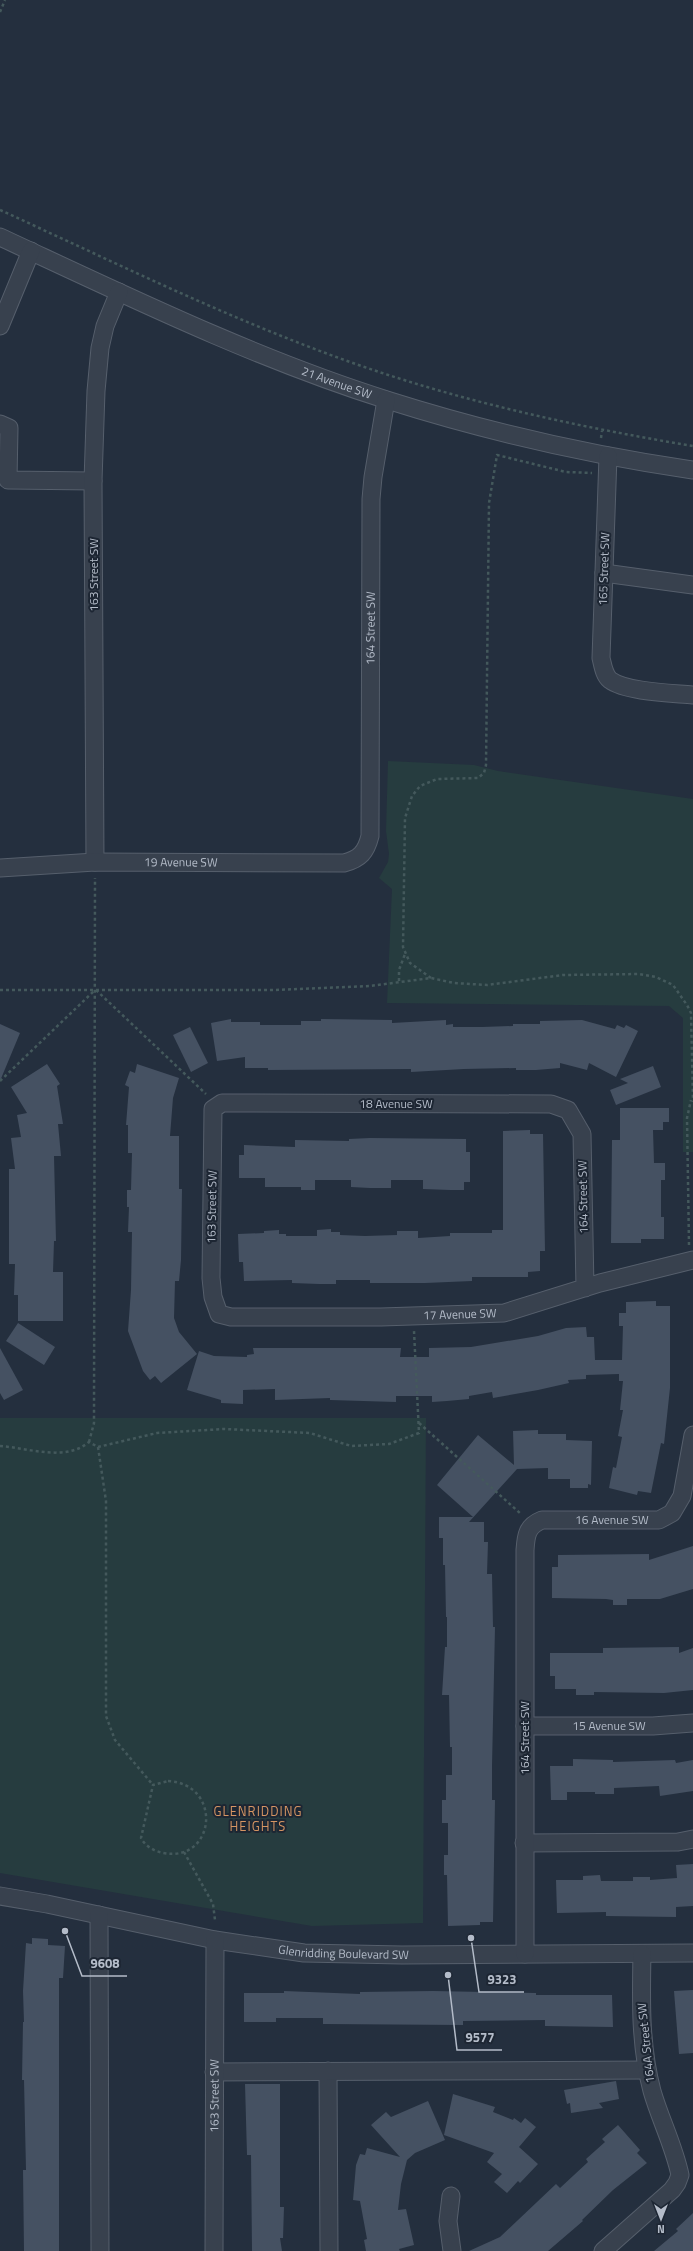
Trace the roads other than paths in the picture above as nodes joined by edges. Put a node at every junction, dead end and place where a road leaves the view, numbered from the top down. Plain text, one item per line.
1 (0, 237) edge
2 (31, 251) junction
3 (119, 292) junction
4 (0, 326) edge
5 (386, 400) junction
6 (0, 424) edge
7 (603, 455) junction
8 (693, 470) edge
9 (93, 481) junction
10 (604, 573) junction
11 (693, 585) edge
12 (693, 695) edge
13 (361, 856) joint
14 (95, 862) junction
15 (0, 868) edge
16 (220, 1105) joint
17 (568, 1110) joint
18 (691, 1261) edge
19 (585, 1288) junction
20 (220, 1314) joint
21 (693, 1435) edge
22 (532, 1524) joint
23 (693, 1723) edge
24 (525, 1726) junction
25 (693, 1839) edge
26 (524, 1843) junction
27 (0, 1896) edge
28 (99, 1915) junction
29 (216, 1940) junction
30 (693, 1953) edge
31 (525, 1954) junction
32 (642, 1954) junction
33 (647, 2070) junction
34 (328, 2071) junction
35 (214, 2072) junction
36 (451, 2196) dead end
37 (100, 2251) edge
38 (214, 2251) edge
39 (329, 2251) edge
40 (452, 2251) edge
41 (603, 2251) edge

1 - 2 street, 21 Avenue SW
2 - 3 street, 21 Avenue SW
2 - 4 street
3 - 5 street, 21 Avenue SW
3 - 9 street, 163 Street SW
5 - 7 street, 21 Avenue SW
5 - 13 street, 164 Street SW
6 - 9 street
7 - 8 street, 21 Avenue SW
7 - 10 street, 165 Street SW
9 - 14 street, 163 Street SW
10 - 11 street
10 - 12 street, 165 Street SW
13 - 14 street, 19 Avenue SW
14 - 15 street, 19 Avenue SW
16 - 17 street, 18 Avenue SW
16 - 20 street, 163 Street SW
17 - 19 street, 164 Street SW
18 - 19 street, 17 Avenue SW
19 - 20 street, 17 Avenue SW
21 - 22 street, 16 Avenue SW
22 - 24 street, 164 Street SW
23 - 24 street, 15 Avenue SW
24 - 26 street, 164 Street SW
25 - 26 street
26 - 31 street, 164 Street SW
27 - 28 street, Glenridding Boulevard SW
28 - 29 street, Glenridding Boulevard SW
28 - 37 street
29 - 31 street, Glenridding Boulevard SW
29 - 35 street, 163 Street SW
30 - 32 street, Glenridding Boulevard SW
31 - 32 street, Glenridding Boulevard SW
32 - 33 street, 164A Street SW
33 - 34 street
33 - 41 street, 164A Street SW
34 - 35 street
34 - 39 street
35 - 38 street, 163 Street SW
36 - 40 street

